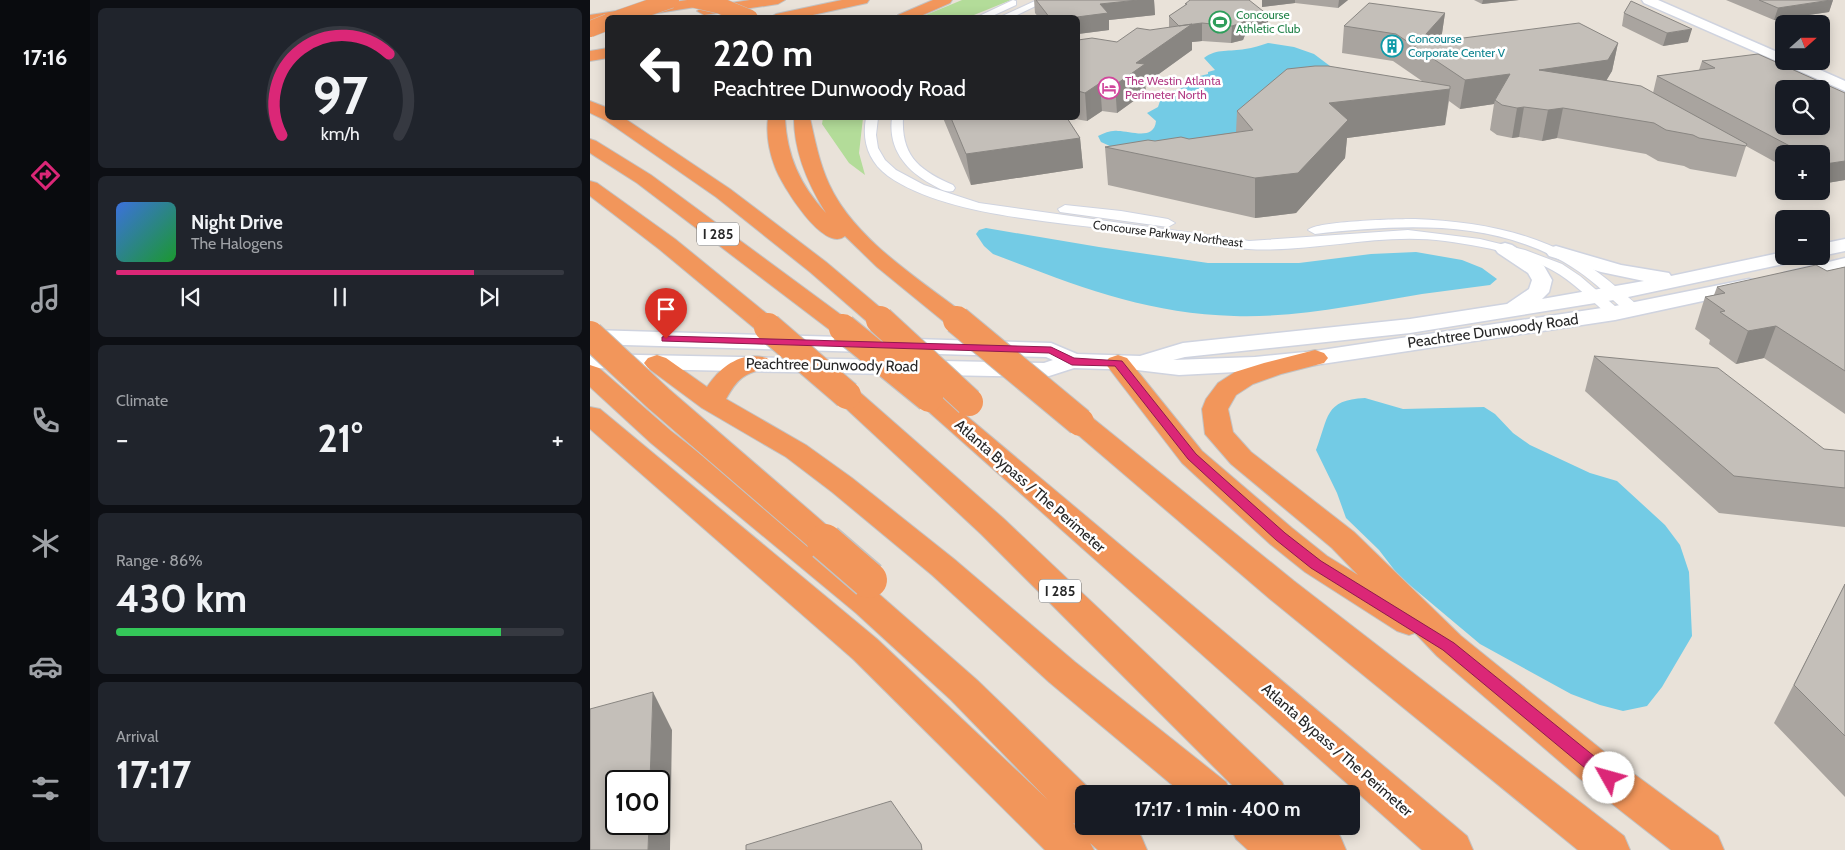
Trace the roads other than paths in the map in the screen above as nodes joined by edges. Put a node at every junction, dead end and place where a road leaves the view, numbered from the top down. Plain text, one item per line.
1 (671, 0) edge
2 (695, 0) edge
3 (714, 0) edge
4 (778, 0) edge
5 (862, 0) edge
6 (946, 0) edge
7 (1021, 0) edge
8 (1044, 0) edge
9 (1652, 1) edge
10 (616, 15) edge
11 (628, 15) edge
12 (682, 15) edge
13 (743, 15) edge
14 (790, 15) edge
15 (910, 15) edge
16 (987, 15) edge
17 (1009, 15) edge
18 (605, 17) edge
19 (590, 19) edge
20 (605, 23) edge
21 (605, 26) edge
22 (590, 29) edge
23 (605, 38) edge
24 (590, 40) edge
25 (605, 54) edge
26 (590, 56) edge
27 (1775, 56) edge
28 (1808, 70) edge
29 (1845, 87) edge
30 (590, 106) edge
31 (605, 114) edge
32 (616, 120) edge
33 (776, 120) edge
34 (802, 120) edge
35 (872, 120) edge
36 (897, 120) edge
37 (590, 145) edge
38 (590, 187) edge
39 (1845, 244) edge
40 (1830, 248) edge
41 (1505, 249) junction
42 (1556, 252) junction
43 (1775, 260) edge
44 (1845, 264) edge
45 (890, 268) junction
46 (1690, 278) junction
47 (1614, 303) junction
48 (1513, 310) junction
49 (590, 336) edge
50 (1315, 358) junction
51 (590, 361) edge
52 (1072, 361) junction
53 (657, 363) junction
54 (758, 363) junction
55 (1128, 363) junction
56 (597, 394) edge
57 (711, 402) junction
58 (992, 453) junction
59 (1448, 646) junction
60 (1080, 785) edge
61 (1201, 785) edge
62 (1259, 785) edge
63 (1075, 800) edge
64 (1110, 835) edge
65 (1128, 835) edge
66 (1260, 835) edge
67 (1310, 835) edge
68 (1073, 850) edge
69 (1126, 850) edge
70 (1142, 850) edge
71 (1277, 850) edge
72 (1325, 850) edge
73 (1452, 850) edge
74 (1609, 850) edge
75 (1703, 850) edge

1 - 11 highway, bridge
2 - 13 highway, bridge
3 - 10 highway
4 - 12 highway
5 - 14 highway
6 - 15 highway
7 - 16 street
8 - 17 street
9 - 27 main road
18 - 19 highway
20 - 22 highway, bridge
21 - 22 highway
23 - 24 highway
25 - 26 highway
28 - 29 main road
30 - 31 highway
32 - 58 highway, bridge
33 - 45 highway
34 - 45 highway
35 - 41 street, Concourse Parkway Northeast
36 - 42 street, Concourse Parkway Northeast
37 - 58 highway, Atlanta Bypass / The Perimeter / I 285, bridge
38 - 62 highway, I 285, bridge
39 - 40 main road
41 - 47 street, Concourse Parkway Northeast
41 - 48 main road
42 - 46 main road
42 - 47 street, Concourse Parkway Northeast
43 - 46 main road, Peachtree Dunwoody Road
44 - 47 main road, Peachtree Dunwoody Road
45 - 74 highway, bridge
46 - 47 main road, Peachtree Dunwoody Road
47 - 48 main road, Peachtree Dunwoody Road
47 - 50 main road, Peachtree Dunwoody Road
48 - 55 main road, Peachtree Dunwoody Road
49 - 52 main road, Peachtree Dunwoody Road
49 - 60 highway, bridge
50 - 55 main road, Peachtree Dunwoody Road
50 - 59 highway
51 - 53 main road, Peachtree Dunwoody Road
52 - 54 main road, Peachtree Dunwoody Road
52 - 55 main road, Peachtree Dunwoody Road
53 - 54 main road, Peachtree Dunwoody Road
53 - 57 highway
54 - 57 highway
55 - 59 highway
56 - 63 highway
56 - 68 highway
57 - 61 highway
58 - 73 highway, Atlanta Bypass / The Perimeter / I 285
59 - 75 highway
64 - 69 highway
65 - 70 highway
66 - 71 highway
67 - 72 highway

